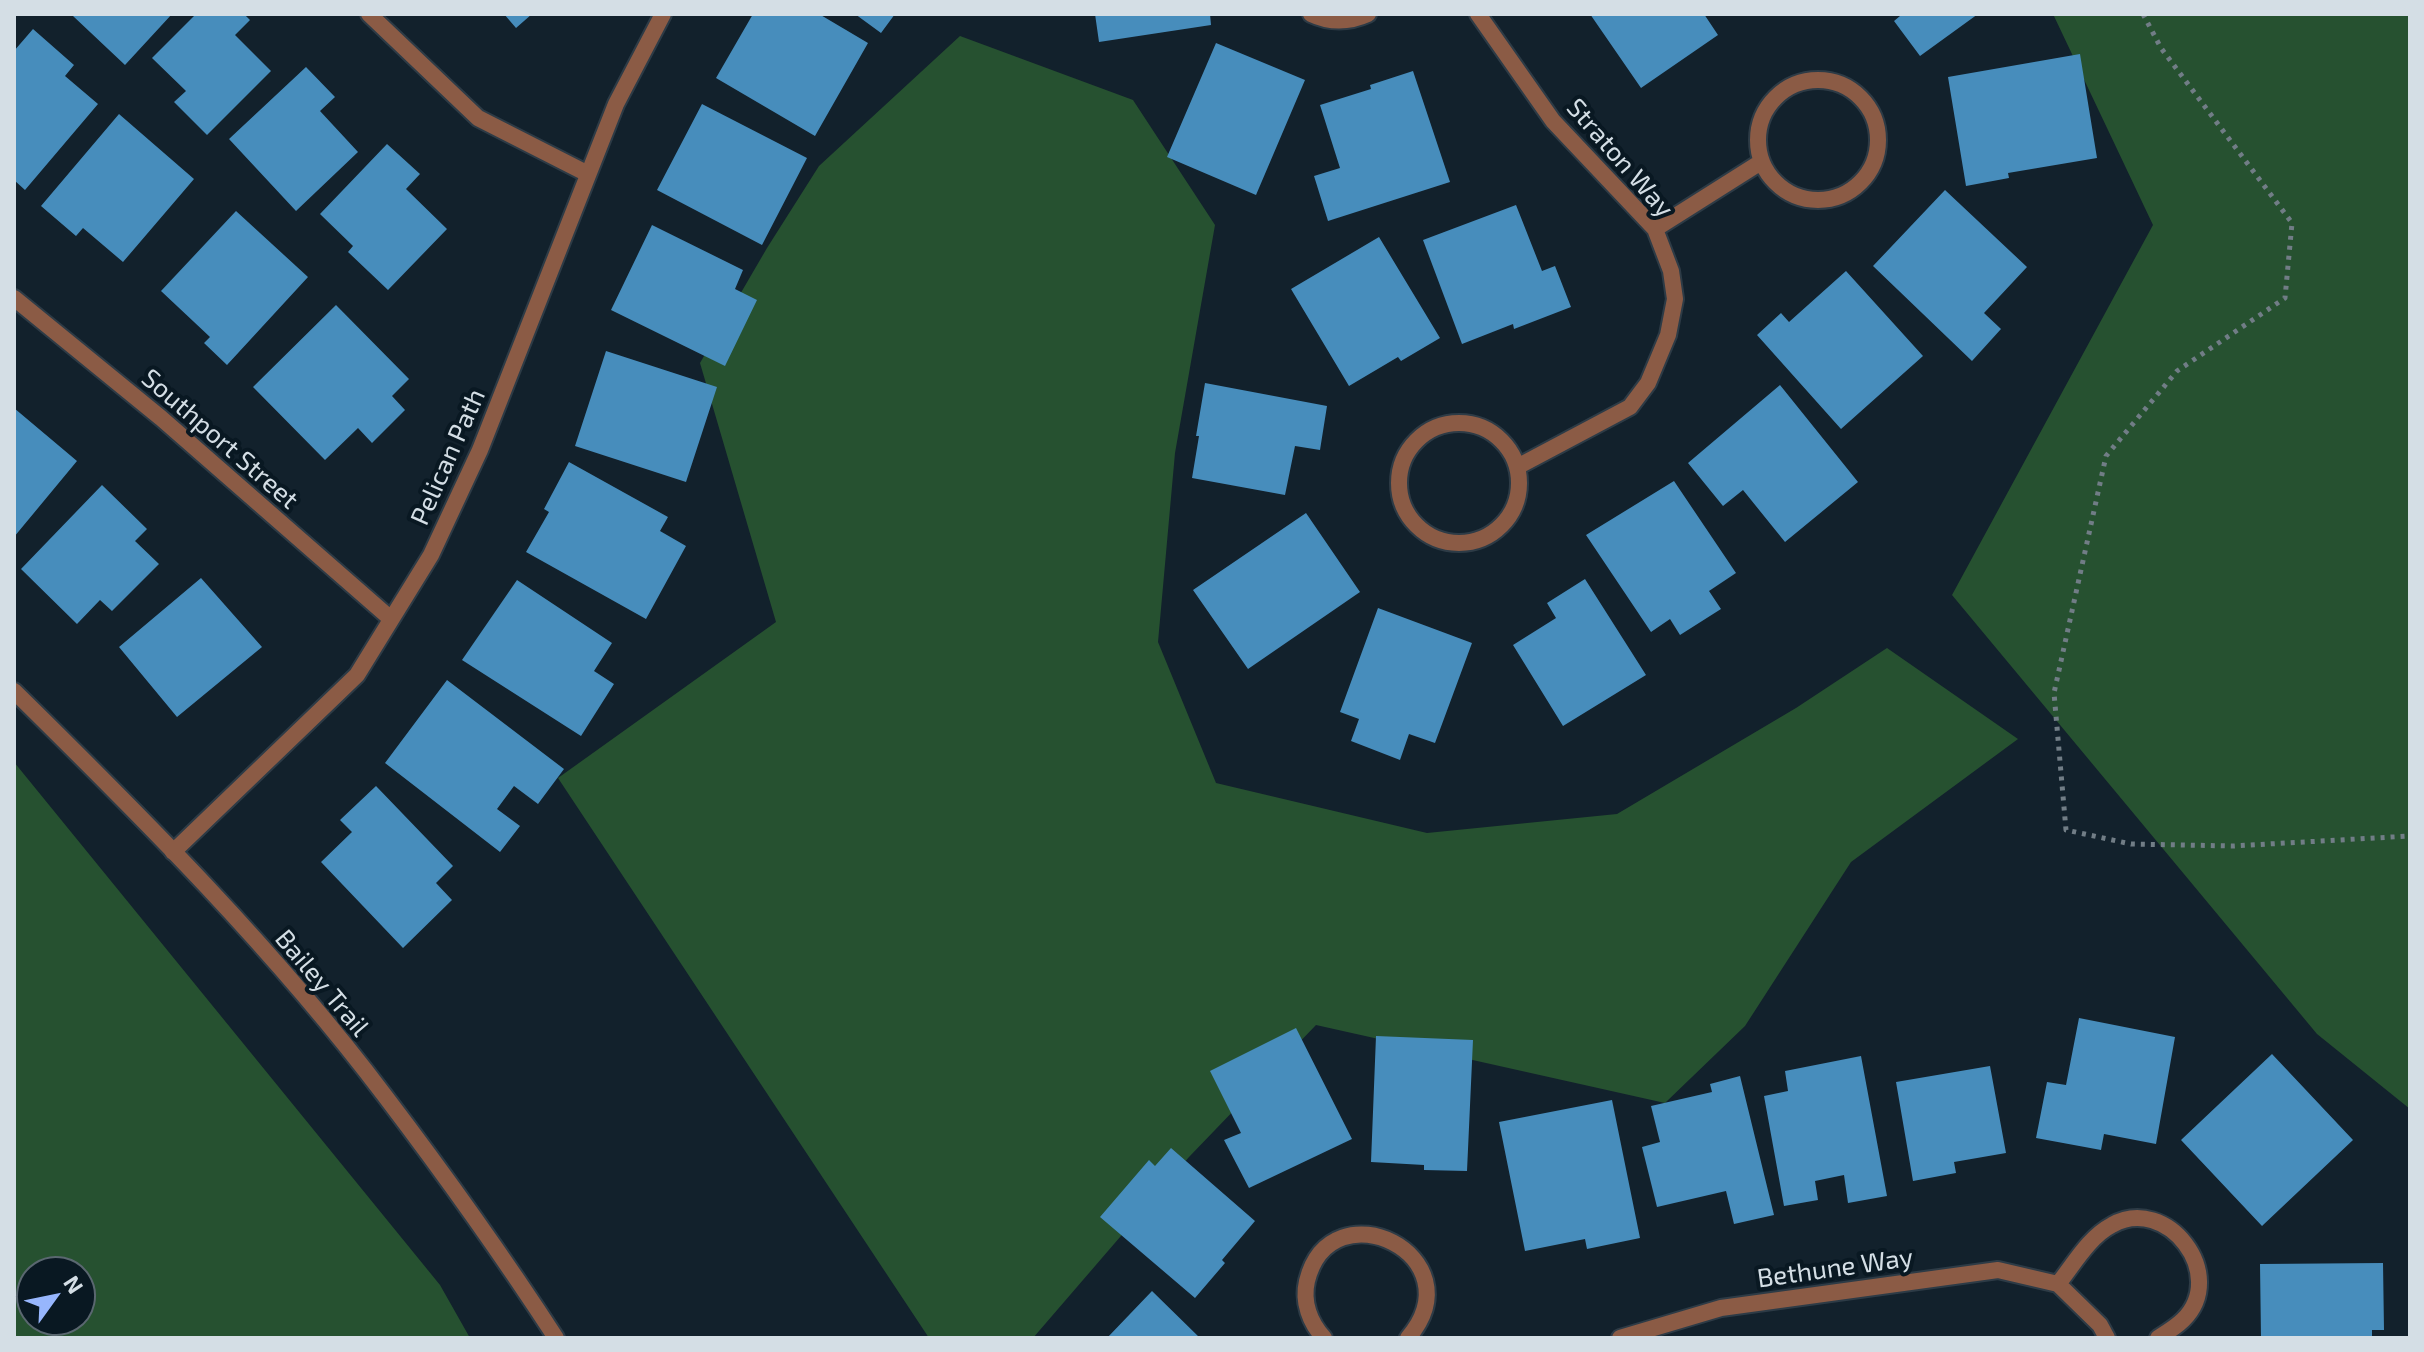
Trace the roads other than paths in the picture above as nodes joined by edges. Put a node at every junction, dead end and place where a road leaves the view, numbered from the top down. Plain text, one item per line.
1 (369, 14) edge
2 (663, 14) edge
3 (1311, 14) edge
4 (1368, 14) edge
5 (1478, 14) edge
6 (1761, 162) junction
7 (588, 174) junction
8 (1655, 229) junction
9 (14, 298) edge
10 (1517, 467) junction
11 (391, 619) junction
12 (14, 691) edge
13 (173, 852) junction
14 (2058, 1284) junction
15 (556, 1338) edge
16 (1324, 1338) edge
17 (1408, 1338) edge
18 (1620, 1338) edge
19 (2107, 1338) edge
20 (2158, 1338) edge

1 - 7 street
2 - 7 street, Pelican Path
3 - 4 street
5 - 8 street, Straton Way
6 - 6 street
6 - 8 street
7 - 11 street, Pelican Path
8 - 10 street, Straton Way
9 - 11 street, Southport Street
10 - 10 street
11 - 13 street, Pelican Path
12 - 13 street, Bailey Trail
13 - 15 street, Bailey Trail
14 - 18 street, Bethune Way
14 - 19 street
14 - 20 street
16 - 17 street

